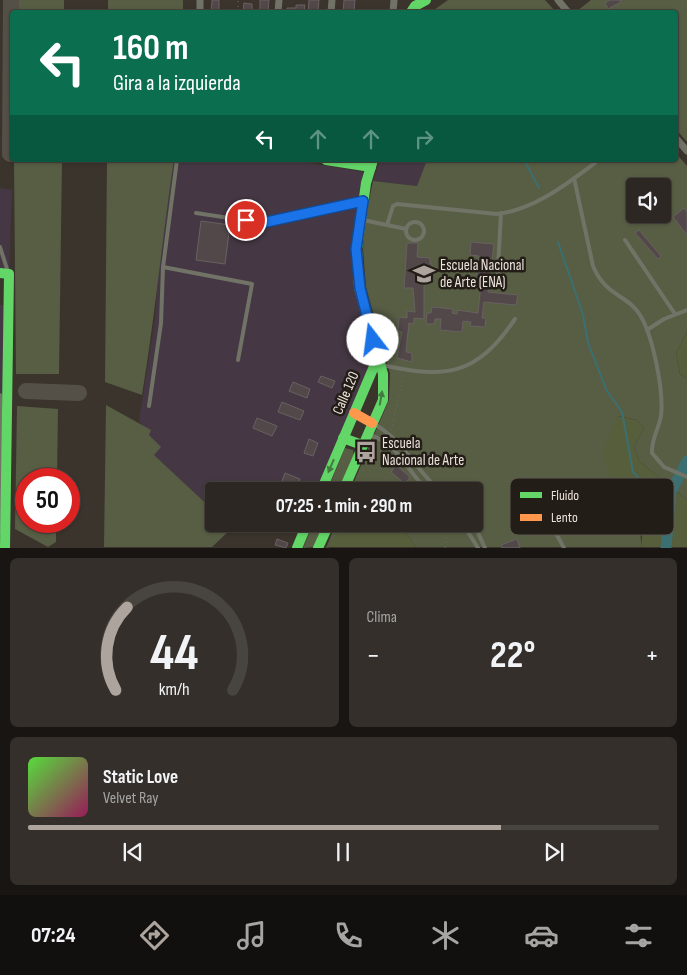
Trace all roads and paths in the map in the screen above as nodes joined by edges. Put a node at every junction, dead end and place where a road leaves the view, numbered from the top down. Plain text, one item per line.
1 (426, 0) edge
2 (558, 0) edge
3 (412, 10) edge
4 (566, 10) edge
5 (678, 140) edge
6 (687, 151) edge
7 (177, 162) edge
8 (356, 162) edge
9 (595, 162) edge
10 (372, 164) edge
11 (574, 178) junction
12 (363, 201) junction
13 (196, 213) dead end
14 (501, 213) junction
15 (361, 220) junction
16 (386, 225) junction
17 (406, 229) junction
18 (625, 240) dead end
19 (0, 247) edge
20 (163, 267) junction
21 (4, 274) edge
22 (497, 286) dead end
23 (687, 310) edge
24 (675, 314) junction
25 (515, 319) dead end
26 (647, 330) junction
27 (238, 360) dead end
28 (379, 361) junction
29 (404, 370) junction
30 (0, 395) edge
31 (149, 406) dead end
32 (354, 413) junction
33 (372, 423) junction
34 (367, 435) junction
35 (390, 435) junction
36 (343, 438) junction
37 (362, 445) junction
38 (685, 476) edge
39 (325, 482) edge
40 (347, 482) edge
41 (419, 482) edge
42 (430, 482) edge
43 (304, 532) edge
44 (325, 532) edge
45 (448, 532) edge
46 (468, 532) edge
47 (478, 532) edge
48 (0, 533) edge
49 (556, 535) edge
50 (5, 548) edge
51 (297, 548) edge
52 (318, 548) edge
53 (445, 548) edge
54 (478, 548) edge
55 (485, 548) edge
56 (564, 548) edge

1 - 3 main road
2 - 4 street
5 - 6 street
7 - 20 lane
8 - 10 main road
9 - 11 lane
10 - 12 main road
11 - 14 lane
11 - 26 lane
12 - 13 lane
12 - 15 main road
14 - 16 lane
14 - 22 lane
15 - 16 lane
15 - 28 main road
16 - 17 lane
17 - 17 lane
18 - 24 lane
19 - 21 lane
20 - 27 lane
20 - 31 lane
21 - 50 main road
23 - 24 lane
24 - 26 lane
25 - 29 lane
26 - 38 lane
28 - 29 lane
28 - 32 main road, Calle 120
33 -> 28 main road, Calle 120
29 - 35 path
30 - 48 lane
32 - 33 main road
32 - 36 main road, Calle 120
33 - 34 main road, Calle 120
33 - 35 lane
34 - 37 main road, Calle 120
34 - 41 lane
35 - 42 lane
36 - 37 main road
36 -> 39 main road, Calle 120
37 - 40 main road, Calle 120
43 - 51 main road
44 - 52 main road
45 - 53 path
46 - 54 lane
47 - 55 lane
49 - 56 lane

